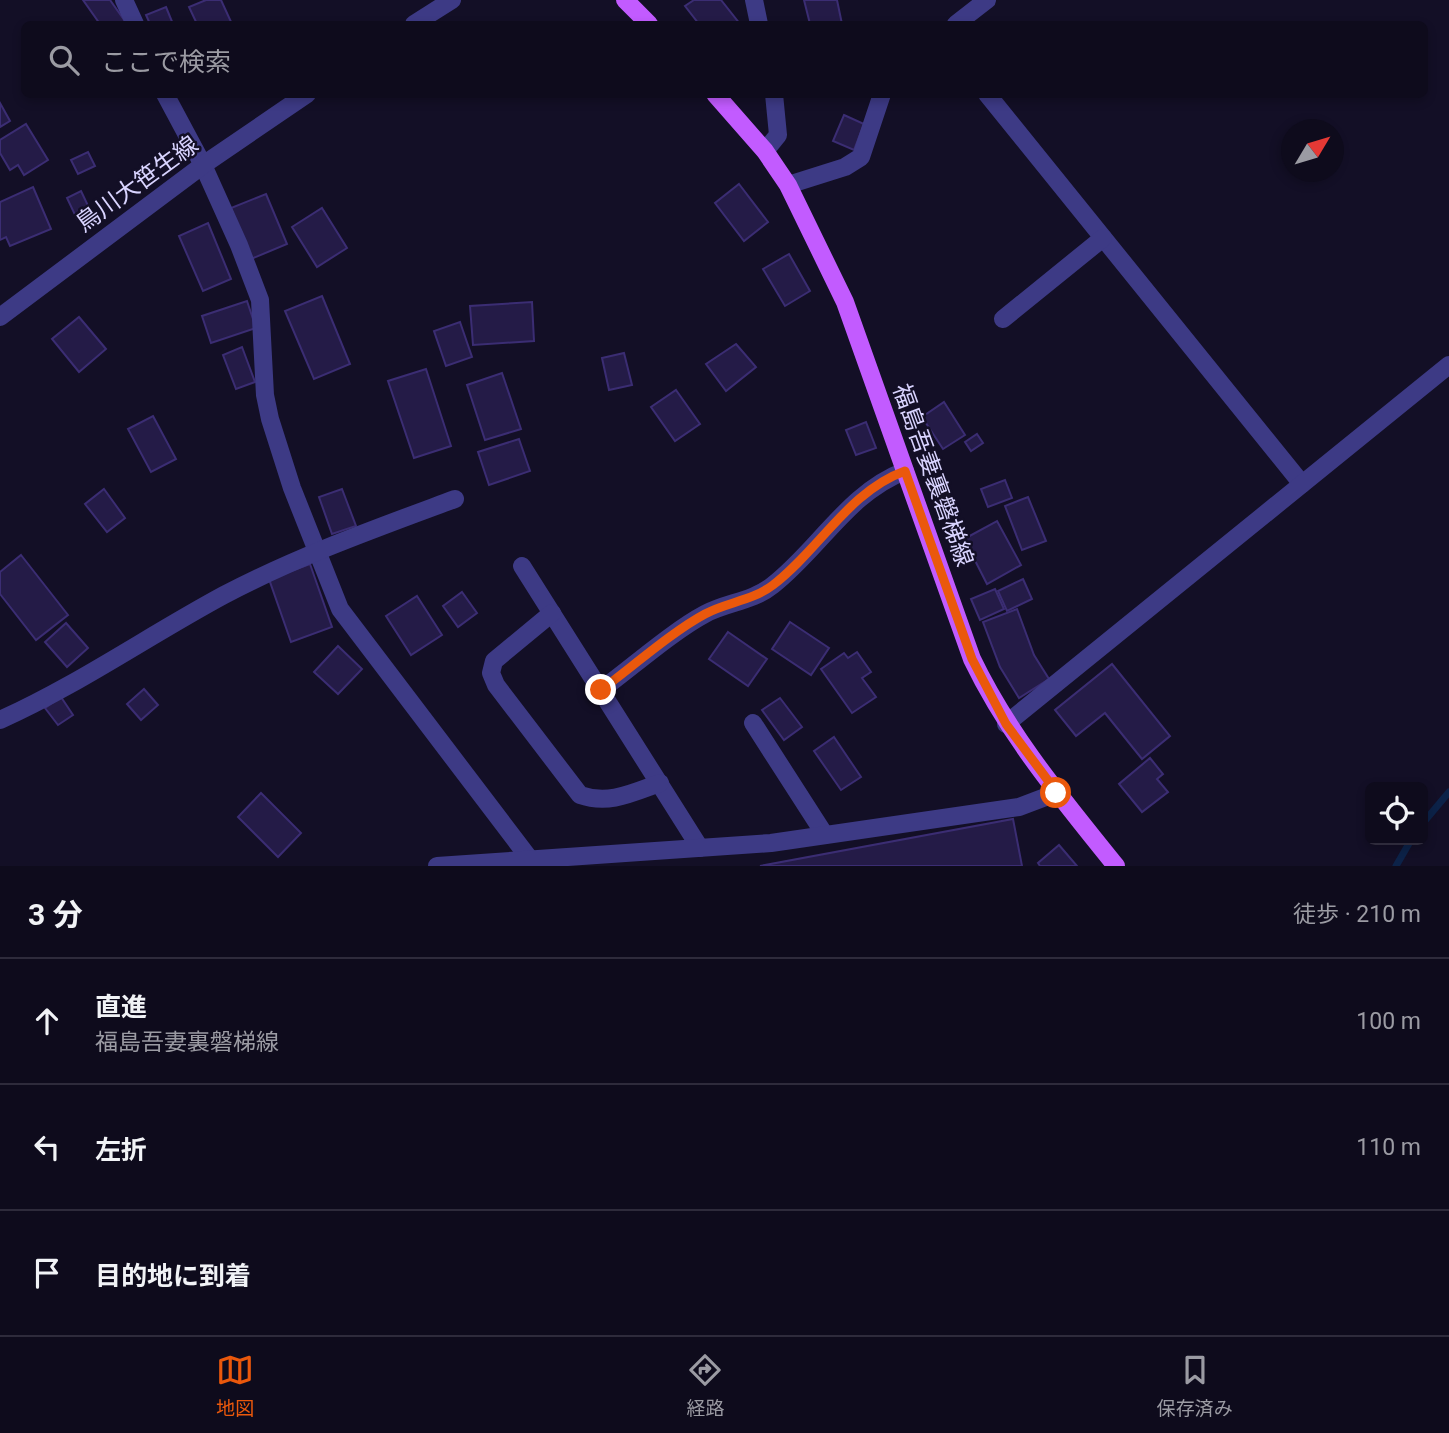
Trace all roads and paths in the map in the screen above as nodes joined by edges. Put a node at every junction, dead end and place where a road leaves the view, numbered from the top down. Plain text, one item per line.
1 (124, 0) edge
2 (452, 0) edge
3 (625, 0) edge
4 (754, 0) edge
5 (987, 0) edge
6 (134, 21) edge
7 (420, 21) edge
8 (646, 21) edge
9 (758, 21) edge
10 (960, 21) edge
11 (167, 98) edge
12 (301, 98) edge
13 (719, 98) edge
14 (774, 98) edge
15 (881, 98) edge
16 (990, 98) edge
17 (765, 151) junction
18 (203, 165) junction
19 (789, 185) junction
20 (1103, 238) junction
21 (0, 317) edge
22 (1003, 319) dead end
23 (1449, 365) edge
24 (905, 471) junction
25 (1302, 484) junction
26 (455, 499) dead end
27 (317, 550) junction
28 (522, 566) dead end
29 (552, 613) junction
30 (601, 690) junction
31 (0, 720) edge
32 (753, 723) dead end
33 (1006, 724) junction
34 (660, 783) junction
35 (1061, 798) junction
36 (825, 835) junction
37 (701, 848) junction
38 (529, 858) junction
39 (437, 866) edge
40 (1116, 866) edge

1 - 6 street
2 - 7 street
3 - 8 main road
4 - 9 street
5 - 10 street
11 - 18 street
12 - 18 street, 鳥川大笹生線
13 - 17 main road, 福島吾妻裏磐梯線
14 - 17 street
15 - 19 street
16 - 20 street
17 - 19 main road, 福島吾妻裏磐梯線
18 - 21 street, 鳥川大笹生線
18 - 27 street
19 - 24 main road, 福島吾妻裏磐梯線
20 - 22 street
20 - 25 street
23 - 25 street
24 - 30 street
24 - 33 main road, 福島吾妻裏磐梯線
25 - 33 street
26 - 27 street
27 - 31 street
27 - 38 street
28 - 29 street
29 - 30 street
29 - 34 street
30 - 34 street
32 - 36 street
33 - 35 main road, 福島吾妻裏磐梯線
34 - 37 street
35 - 36 street
35 - 40 main road, 福島吾妻裏磐梯線
36 - 37 street
37 - 38 street
38 - 39 street

